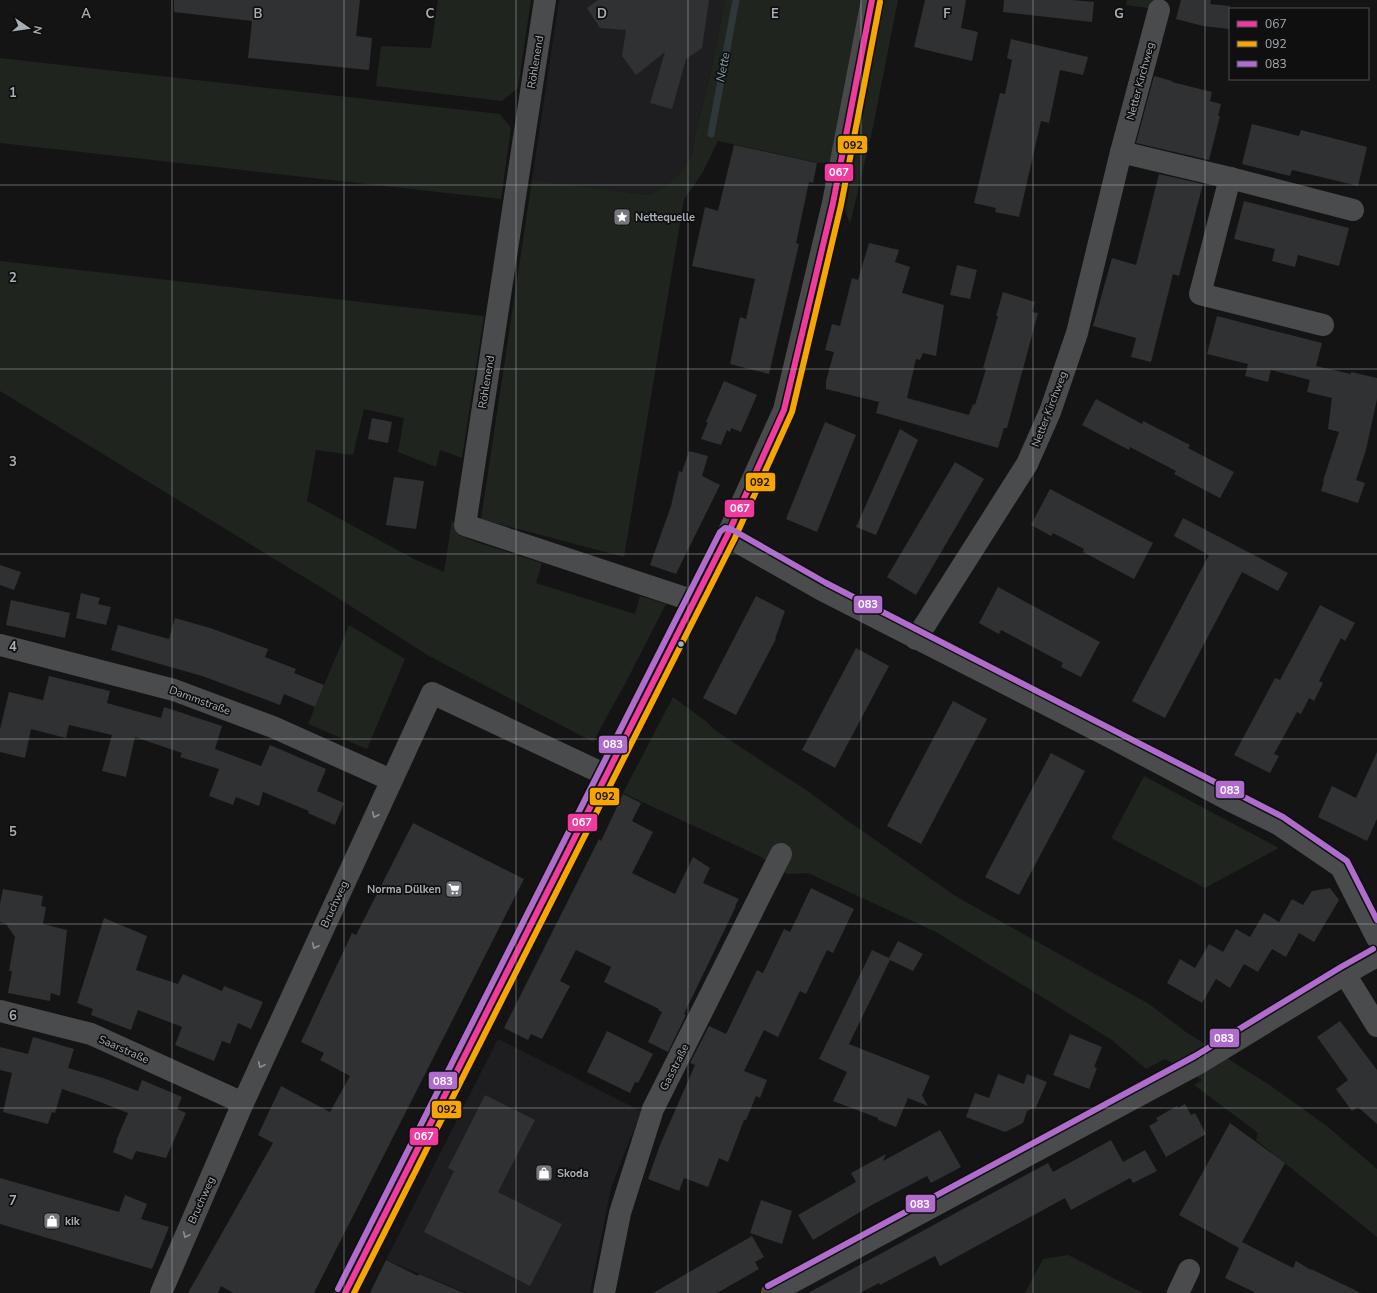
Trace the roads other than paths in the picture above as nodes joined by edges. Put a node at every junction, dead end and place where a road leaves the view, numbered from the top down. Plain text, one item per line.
1 (545, 0) edge
2 (872, 0) edge
3 (1159, 10) dead end
4 (1121, 152) junction
5 (1230, 178) junction
6 (1352, 210) dead end
7 (1323, 325) dead end
8 (727, 536) junction
9 (694, 602) junction
10 (916, 639) junction
11 (0, 645) edge
12 (606, 775) junction
13 (391, 780) junction
14 (781, 854) dead end
15 (1377, 938) edge
16 (1377, 956) edge
17 (1345, 974) junction
18 (0, 1011) edge
19 (1377, 1026) edge
20 (244, 1103) junction
21 (1189, 1270) dead end
22 (161, 1293) edge
23 (345, 1293) edge
24 (604, 1293) edge
25 (772, 1293) edge
26 (1178, 1293) edge

1 - 9 street, Röhlenend
2 - 8 main road
3 - 4 street, Netter Kirchweg
4 - 5 street
4 - 10 street, Netter Kirchweg
5 - 6 street
5 - 7 street
8 - 9 main road
8 - 10 street
9 - 12 main road
10 - 15 street
11 - 13 street, Dammstraße
12 - 13 street, Bruchweg
12 - 23 main road
13 -> 20 street, Bruchweg
14 - 24 street, Gasstraße
16 - 17 street
17 - 19 street
17 - 25 street
18 - 20 street, Saarstraße
20 -> 22 street, Bruchweg
21 - 26 street

